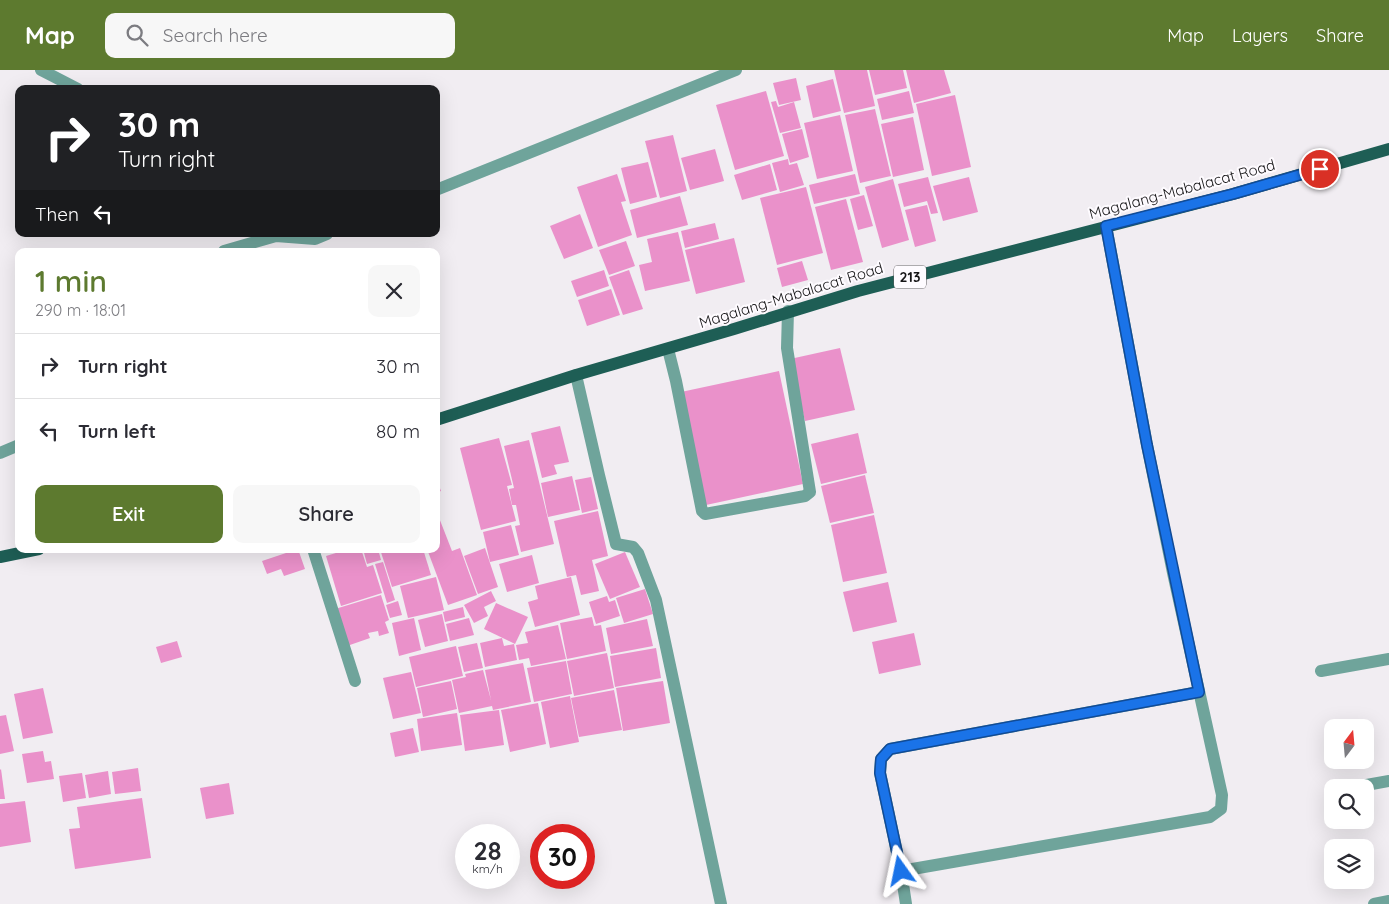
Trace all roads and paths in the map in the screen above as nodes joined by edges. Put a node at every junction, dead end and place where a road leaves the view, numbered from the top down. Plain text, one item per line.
1 (41, 70) edge
2 (736, 70) edge
3 (70, 85) edge
4 (1389, 149) edge
5 (440, 188) edge
6 (1106, 226) junction
7 (273, 237) edge
8 (234, 248) edge
9 (788, 311) junction
10 (668, 349) junction
11 (576, 375) junction
12 (440, 419) edge
13 (15, 447) edge
14 (0, 453) edge
15 (20, 553) edge
16 (314, 553) edge
17 (0, 557) edge
18 (1389, 659) edge
19 (1321, 671) dead end
20 (355, 681) dead end
21 (1199, 692) junction
22 (1389, 781) edge
23 (1374, 784) edge
24 (901, 871) junction
25 (1389, 901) edge
26 (721, 904) edge
27 (906, 904) edge
28 (1374, 904) edge

1 - 3 street
2 - 5 street
4 - 6 main road, Magalang-Mabalacat Road / 213
6 - 9 main road, Magalang-Mabalacat Road / 213
6 - 21 street
7 - 8 street
9 - 10 main road, Magalang-Mabalacat Road / 213
9 - 10 street
10 - 11 main road, Magalang-Mabalacat Road / 213
11 - 12 main road, Magalang-Mabalacat Road / 213
11 - 26 street
13 - 14 street
15 - 17 main road
16 - 20 street
18 - 19 street
21 - 24 street
21 - 24 street
22 - 23 street
24 - 27 street
25 - 28 street

